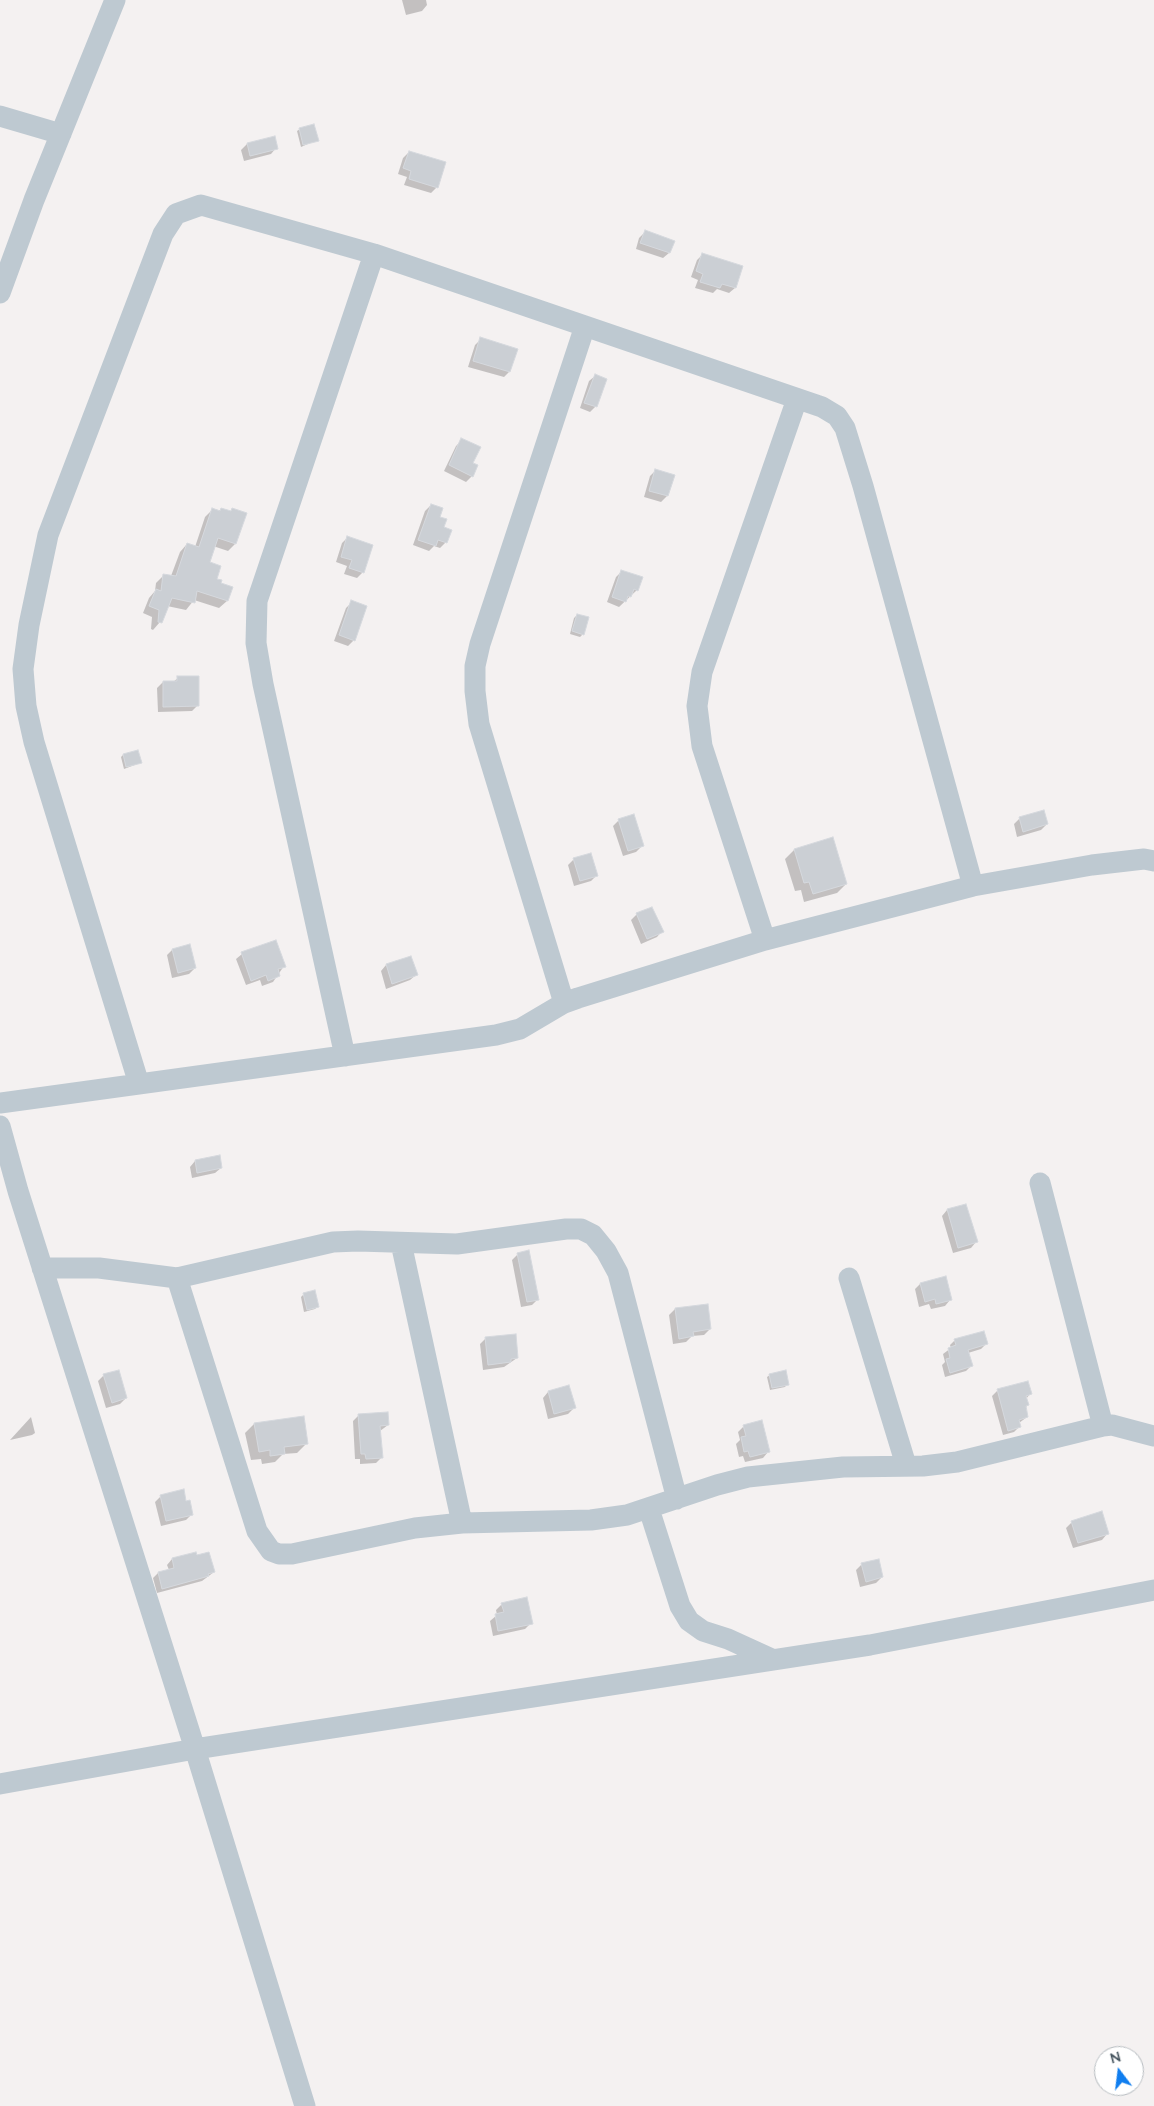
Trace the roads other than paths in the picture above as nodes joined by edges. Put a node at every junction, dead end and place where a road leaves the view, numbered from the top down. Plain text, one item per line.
1 (115, 0) edge
2 (0, 116) edge
3 (61, 134) junction
4 (374, 254) junction
5 (0, 293) edge
6 (585, 326) junction
7 (797, 398) junction
8 (1151, 859) edge
9 (973, 886) junction
10 (765, 940) junction
11 (564, 1004) junction
12 (344, 1056) junction
13 (139, 1084) junction
14 (0, 1103) edge
15 (0, 1126) edge
16 (1040, 1183) dead end
17 (401, 1243) junction
18 (42, 1268) junction
19 (177, 1278) junction
20 (849, 1278) dead end
21 (1103, 1426) junction
22 (1154, 1436) edge
23 (906, 1465) junction
24 (677, 1499) junction
25 (649, 1509) junction
26 (462, 1522) junction
27 (1154, 1590) edge
28 (774, 1660) junction
29 (194, 1749) junction
30 (0, 1784) edge
31 (305, 2106) edge

1 - 3 street
2 - 3 street
3 - 5 street
4 - 6 street
4 - 12 street
4 - 13 street
6 - 7 street
6 - 11 street
7 - 9 street
7 - 10 street
8 - 9 street
9 - 10 street
10 - 11 street
11 - 12 street
12 - 13 street
13 - 14 street
15 - 18 street
16 - 21 street
17 - 19 street
17 - 24 street
17 - 26 street
18 - 19 street
18 - 29 street
19 - 26 street
20 - 23 street
21 - 22 street
21 - 23 street
23 - 24 street
24 - 25 street
25 - 26 street
25 - 28 street
27 - 28 street
28 - 29 street
29 - 30 street
29 - 31 street

